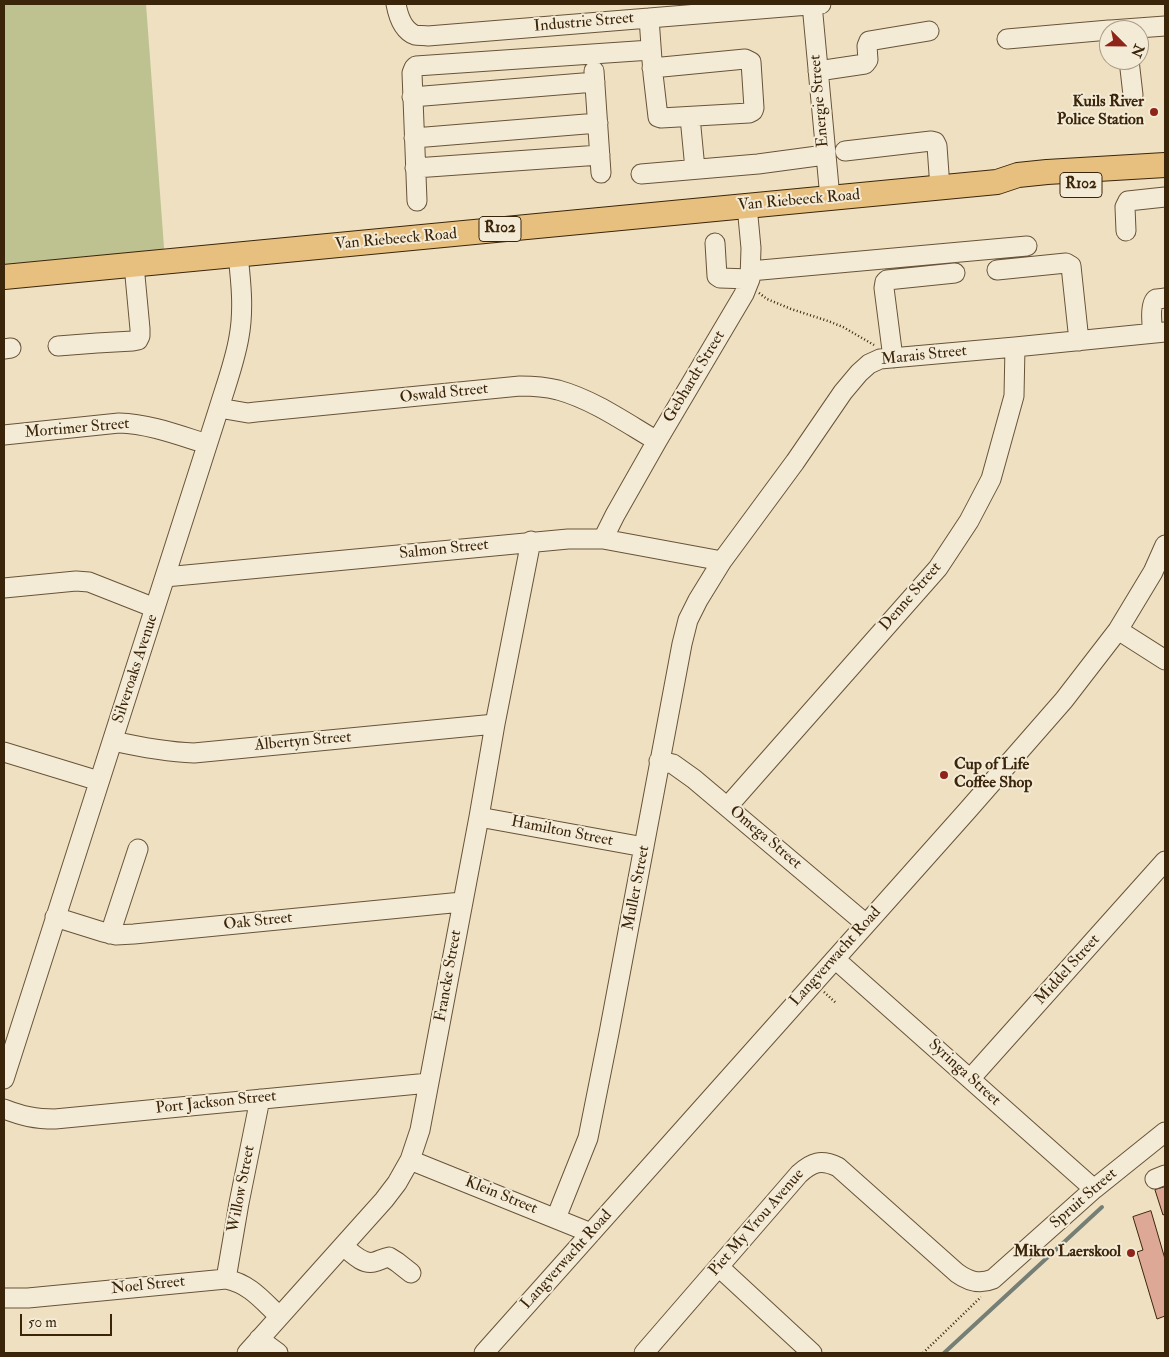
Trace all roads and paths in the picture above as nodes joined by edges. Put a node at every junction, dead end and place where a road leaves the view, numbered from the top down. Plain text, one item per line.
1 (396, 4) edge
2 (815, 4) edge
3 (677, 10) edge
4 (649, 18) junction
5 (1165, 26) edge
6 (1149, 27) edge
7 (929, 31) dead end
8 (1099, 32) edge
9 (1007, 39) dead end
10 (593, 54) junction
11 (652, 59) junction
12 (1130, 70) edge
13 (818, 71) junction
14 (595, 82) junction
15 (1133, 95) dead end
16 (412, 97) junction
17 (690, 116) junction
18 (598, 124) junction
19 (414, 138) junction
20 (845, 151) dead end
21 (825, 155) junction
22 (1165, 164) edge
23 (416, 168) junction
24 (696, 170) junction
25 (641, 174) dead end
26 (1165, 180) edge
27 (997, 182) junction
28 (940, 188) junction
29 (1165, 197) edge
30 (830, 198) junction
31 (417, 201) dead end
32 (747, 206) junction
33 (1126, 231) dead end
34 (715, 243) dead end
35 (1027, 246) dead end
36 (238, 255) junction
37 (134, 265) junction
38 (998, 270) dead end
39 (955, 273) dead end
40 (4, 277) edge
41 (752, 280) junction
42 (1165, 298) edge
43 (1159, 333) edge
44 (1079, 341) junction
45 (874, 345) dead end
46 (58, 346) dead end
47 (1015, 347) junction
48 (892, 358) junction
49 (219, 408) junction
50 (4, 435) edge
51 (658, 441) junction
52 (207, 444) junction
53 (603, 539) junction
54 (531, 542) junction
55 (1165, 544) edge
56 (722, 561) junction
57 (1159, 575) edge
58 (165, 576) junction
59 (4, 588) edge
60 (155, 608) junction
61 (1118, 630) junction
62 (1165, 660) edge
63 (495, 724) junction
64 (113, 741) junction
65 (5, 758) edge
66 (659, 761) junction
67 (99, 781) junction
68 (728, 806) junction
69 (479, 817) junction
70 (644, 847) junction
71 (138, 849) dead end
72 (1165, 861) edge
73 (462, 902) junction
74 (55, 917) junction
75 (866, 924) junction
76 (110, 934) junction
77 (835, 959) junction
78 (819, 988) dead end
79 (836, 1003) dead end
80 (4, 1079) edge
81 (970, 1079) junction
82 (429, 1083) junction
83 (260, 1099) junction
84 (4, 1109) edge
85 (1165, 1132) edge
86 (410, 1160) junction
87 (1094, 1189) junction
88 (556, 1218) junction
89 (591, 1233) junction
90 (342, 1246) junction
91 (719, 1267) junction
92 (411, 1273) dead end
93 (999, 1274) junction
94 (226, 1279) junction
95 (4, 1298) edge
96 (279, 1316) junction
97 (253, 1349) edge
98 (278, 1353) edge
99 (484, 1353) edge
100 (644, 1353) edge
101 (812, 1353) edge
102 (923, 1353) edge

1 - 4 street, Industrie Street
2 - 3 street, Industrie Street
2 - 13 street, Energie Street
3 - 4 street, Industrie Street
4 - 11 street
5 - 6 street
7 - 13 street
8 - 9 street
10 - 11 street
10 - 14 street
10 - 16 street
11 - 17 street
11 - 17 street
12 - 15 street
13 - 21 street, Energie Street
14 - 16 street
14 - 18 street
16 - 19 street
17 - 24 street
18 - 19 street
18 - 23 street
19 - 23 street
20 - 28 street
21 - 24 street
21 - 30 street, Energie Street
22 - 27 main road, Van Riebeeck Road / R102
23 - 31 street
24 - 25 street
26 - 27 main road, Van Riebeeck Road / R102
27 - 28 main road, Van Riebeeck Road / R102
28 - 30 main road, Van Riebeeck Road / R102
29 - 33 street
30 - 32 main road, Van Riebeeck Road / R102
32 - 36 main road, Van Riebeeck Road / R102
32 - 41 street, Gebhardt Street
34 - 41 street
35 - 41 street
36 - 37 main road, Van Riebeeck Road / R102
36 - 49 street, Silveroaks Avenue
37 - 40 main road, Van Riebeeck Road / R102
37 - 46 street
38 - 44 street
39 - 48 street
41 - 45 path
41 - 51 street, Gebhardt Street
42 - 43 street
43 - 44 street, Marais Street
44 - 47 street, Marais Street
47 - 48 street, Marais Street
47 - 68 street, Denne Street
48 - 56 street, Marais Street
49 - 51 street, Oswald Street
49 - 52 street, Silveroaks Avenue
50 - 52 street, Mortimer Street
51 - 53 street, Gebhardt Street
52 - 58 street, Silveroaks Avenue
53 - 54 street, Salmon Street
53 - 56 street, Salmon Street
54 - 58 street, Salmon Street
54 - 63 street, Francke Street
55 - 57 street, Langverwacht Road
56 - 66 street, Muller Street
57 - 61 street, Langverwacht Road
58 - 60 street, Silveroaks Avenue
59 - 60 street
60 - 64 street, Silveroaks Avenue
61 - 62 street
61 - 75 street, Langverwacht Road
63 - 64 street, Albertyn Street
63 - 69 street, Francke Street
64 - 67 street, Silveroaks Avenue
65 - 67 street
66 - 68 street, Omega Street
66 - 70 street, Muller Street
67 - 74 street, Silveroaks Avenue
68 - 75 street, Omega Street
69 - 70 street, Hamilton Street
69 - 73 street, Francke Street
70 - 88 street, Muller Street
71 - 76 street
72 - 81 street, Middel Street
73 - 76 street, Oak Street
73 - 82 street, Francke Street
74 - 76 street, Oak Street
74 - 80 street, Silveroaks Avenue
75 - 77 street, Langverwacht Road
77 - 81 street, Syringa Street
77 - 89 street, Langverwacht Road
78 - 79 path
81 - 87 street, Syringa Street
82 - 83 street, Port Jackson Street
82 - 86 street, Francke Street
83 - 84 street, Port Jackson Street
83 - 94 street, Willow Street
85 - 87 street, Spruit Street
86 - 88 street, Klein Street
86 - 90 street, Francke Street
87 - 93 street, Spruit Street
88 - 89 street, Klein Street
89 - 99 street, Langverwacht Road
90 - 92 street
90 - 96 street, Francke Street
91 - 93 street, Piet My Vrou Avenue
91 - 100 street, Piet My Vrou Avenue
91 - 101 street
93 - 102 path
94 - 95 street, Noel Street
94 - 96 street, Noel Street
96 - 97 street, Francke Street
97 - 98 street

